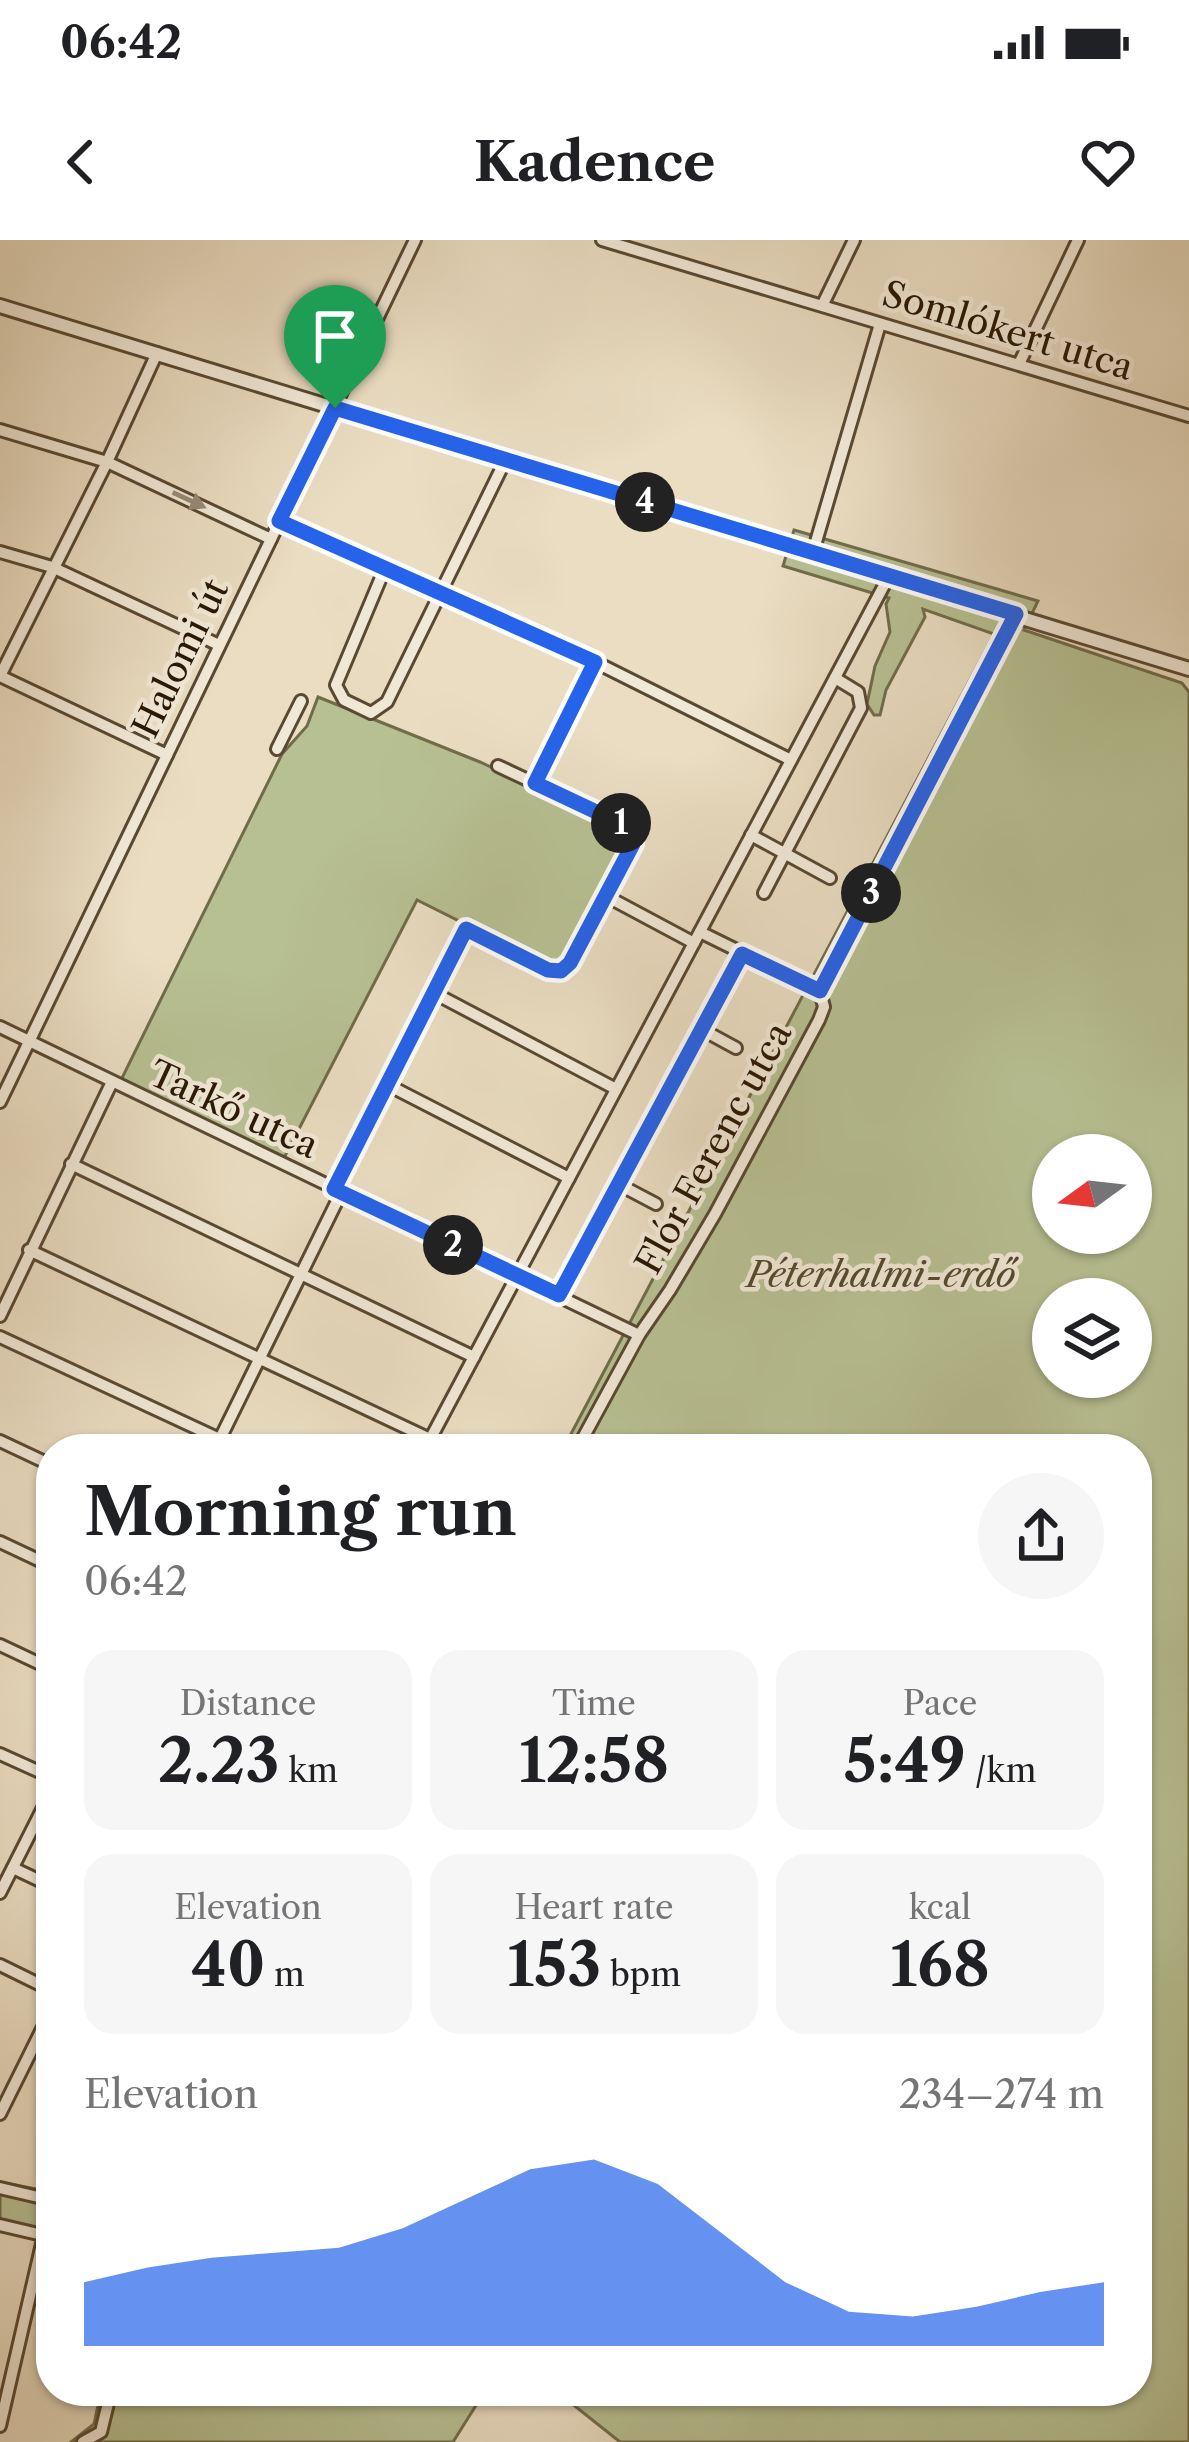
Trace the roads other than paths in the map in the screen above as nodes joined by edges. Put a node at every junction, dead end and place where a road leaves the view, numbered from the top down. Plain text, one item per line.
1 (415, 240) edge
2 (602, 240) edge
3 (854, 240) edge
4 (1078, 240) edge
5 (623, 243) edge
6 (824, 304) junction
7 (0, 306) edge
8 (880, 324) junction
9 (157, 353) junction
10 (1019, 364) junction
11 (335, 408) junction
12 (1189, 416) edge
13 (0, 430) edge
14 (506, 459) junction
15 (107, 462) junction
16 (279, 521) junction
17 (271, 538) junction
18 (0, 552) edge
19 (813, 552) junction
20 (52, 567) junction
21 (385, 568) junction
22 (889, 576) junction
23 (441, 596) junction
24 (1016, 614) junction
25 (219, 646) junction
26 (595, 662) junction
27 (1189, 669) edge
28 (0, 676) edge
29 (835, 678) junction
30 (301, 701) dead end
31 (277, 749) dead end
32 (167, 754) junction
33 (791, 760) junction
34 (498, 766) dead end
35 (535, 783) junction
36 (751, 836) junction
37 (785, 854) junction
38 (830, 878) dead end
39 (764, 893) dead end
40 (606, 896) junction
41 (697, 938) junction
42 (742, 954) junction
43 (820, 991) junction
44 (434, 993) junction
45 (0, 1028) edge
46 (701, 1029) junction
47 (29, 1041) junction
48 (736, 1048) dead end
49 (111, 1084) junction
50 (388, 1085) junction
51 (616, 1089) junction
52 (0, 1102) edge
53 (71, 1164) junction
54 (569, 1178) junction
55 (618, 1184) junction
56 (337, 1191) junction
57 (656, 1204) dead end
58 (29, 1250) junction
59 (518, 1274) junction
60 (298, 1276) junction
61 (559, 1295) junction
62 (0, 1316) edge
63 (639, 1335) junction
64 (0, 1336) edge
65 (474, 1357) junction
66 (256, 1359) junction
67 (198, 1434) edge
68 (222, 1434) edge
69 (408, 1434) edge
70 (433, 1434) edge
71 (585, 1434) edge
72 (0, 1441) edge
73 (36, 1459) edge
74 (0, 1542) edge
75 (36, 1559) edge
76 (0, 1645) edge
77 (36, 1662) edge
78 (0, 1754) edge
79 (36, 1770) edge
80 (36, 1822) edge
81 (13, 1868) junction
82 (36, 1879) edge
83 (0, 1893) edge
84 (0, 1965) edge
85 (36, 1983) edge
86 (36, 2041) edge
87 (0, 2114) edge
88 (0, 2188) edge
89 (36, 2196) edge
90 (0, 2225) edge
91 (36, 2233) edge
92 (36, 2280) edge
93 (107, 2406) edge
94 (0, 2426) edge
95 (83, 2442) edge

1 - 11 street, Halomi út
2 - 5 street, Somlókert utca
3 - 6 street
4 - 10 street
5 - 6 street, Somlókert utca
6 - 8 street, Somlókert utca
7 - 9 street
8 - 10 street, Somlókert utca
8 - 19 street
9 - 11 street
9 - 15 street
10 - 12 street, Somlókert utca
11 - 14 street
11 - 16 street, Halomi út
13 - 15 street
14 - 19 street
14 - 23 street
15 -> 17 street
15 - 20 street
16 - 17 street, Halomi út
16 - 21 street
17 - 25 street, Halomi út
18 - 20 street
19 - 22 street
20 - 25 street
20 - 28 street
21 - 23 street
21 - 23 street
22 - 24 street
22 - 29 street
23 - 26 street
24 - 27 street
24 - 43 street, Flór Ferenc utca
25 - 32 street, Halomi út
26 - 33 street
26 - 35 street
28 - 32 street
29 - 33 street
29 - 37 street
30 - 31 street
32 - 47 street, Halomi út
33 - 36 street
34 - 35 street
35 - 40 street
36 - 37 street
36 - 41 street
37 - 38 street
37 - 39 street
40 - 41 street
40 - 44 street
41 - 42 street
41 - 51 street
42 - 43 street
42 - 46 street
43 - 63 street, Flór Ferenc utca
44 - 50 street
44 - 51 street
45 - 47 street, Tarkő utca
46 - 48 street
46 - 55 street
47 - 49 street, Tarkő utca
47 - 52 street, Halomi út
49 - 53 street
49 - 56 street, Tarkő utca
50 - 54 street
50 - 56 street
51 - 54 street
53 - 58 street
53 - 60 street
54 - 59 street
55 - 57 street
55 - 61 street
56 - 59 street, Tarkő utca
56 - 60 street
58 - 62 street
58 - 66 street
59 - 61 street, Tarkő utca
59 - 65 street
60 - 65 street
60 - 66 street
61 - 63 street, Tarkő utca
63 - 71 street, Flór Ferenc utca
64 - 67 street
65 - 70 street
66 - 68 street
66 - 69 street
72 - 73 street
74 - 75 street
76 - 77 street
78 - 79 street
80 - 81 street
81 - 82 street
81 - 83 street
84 - 85 street
86 - 87 street
88 - 89 street
90 - 91 street
92 - 94 street
93 - 95 street

